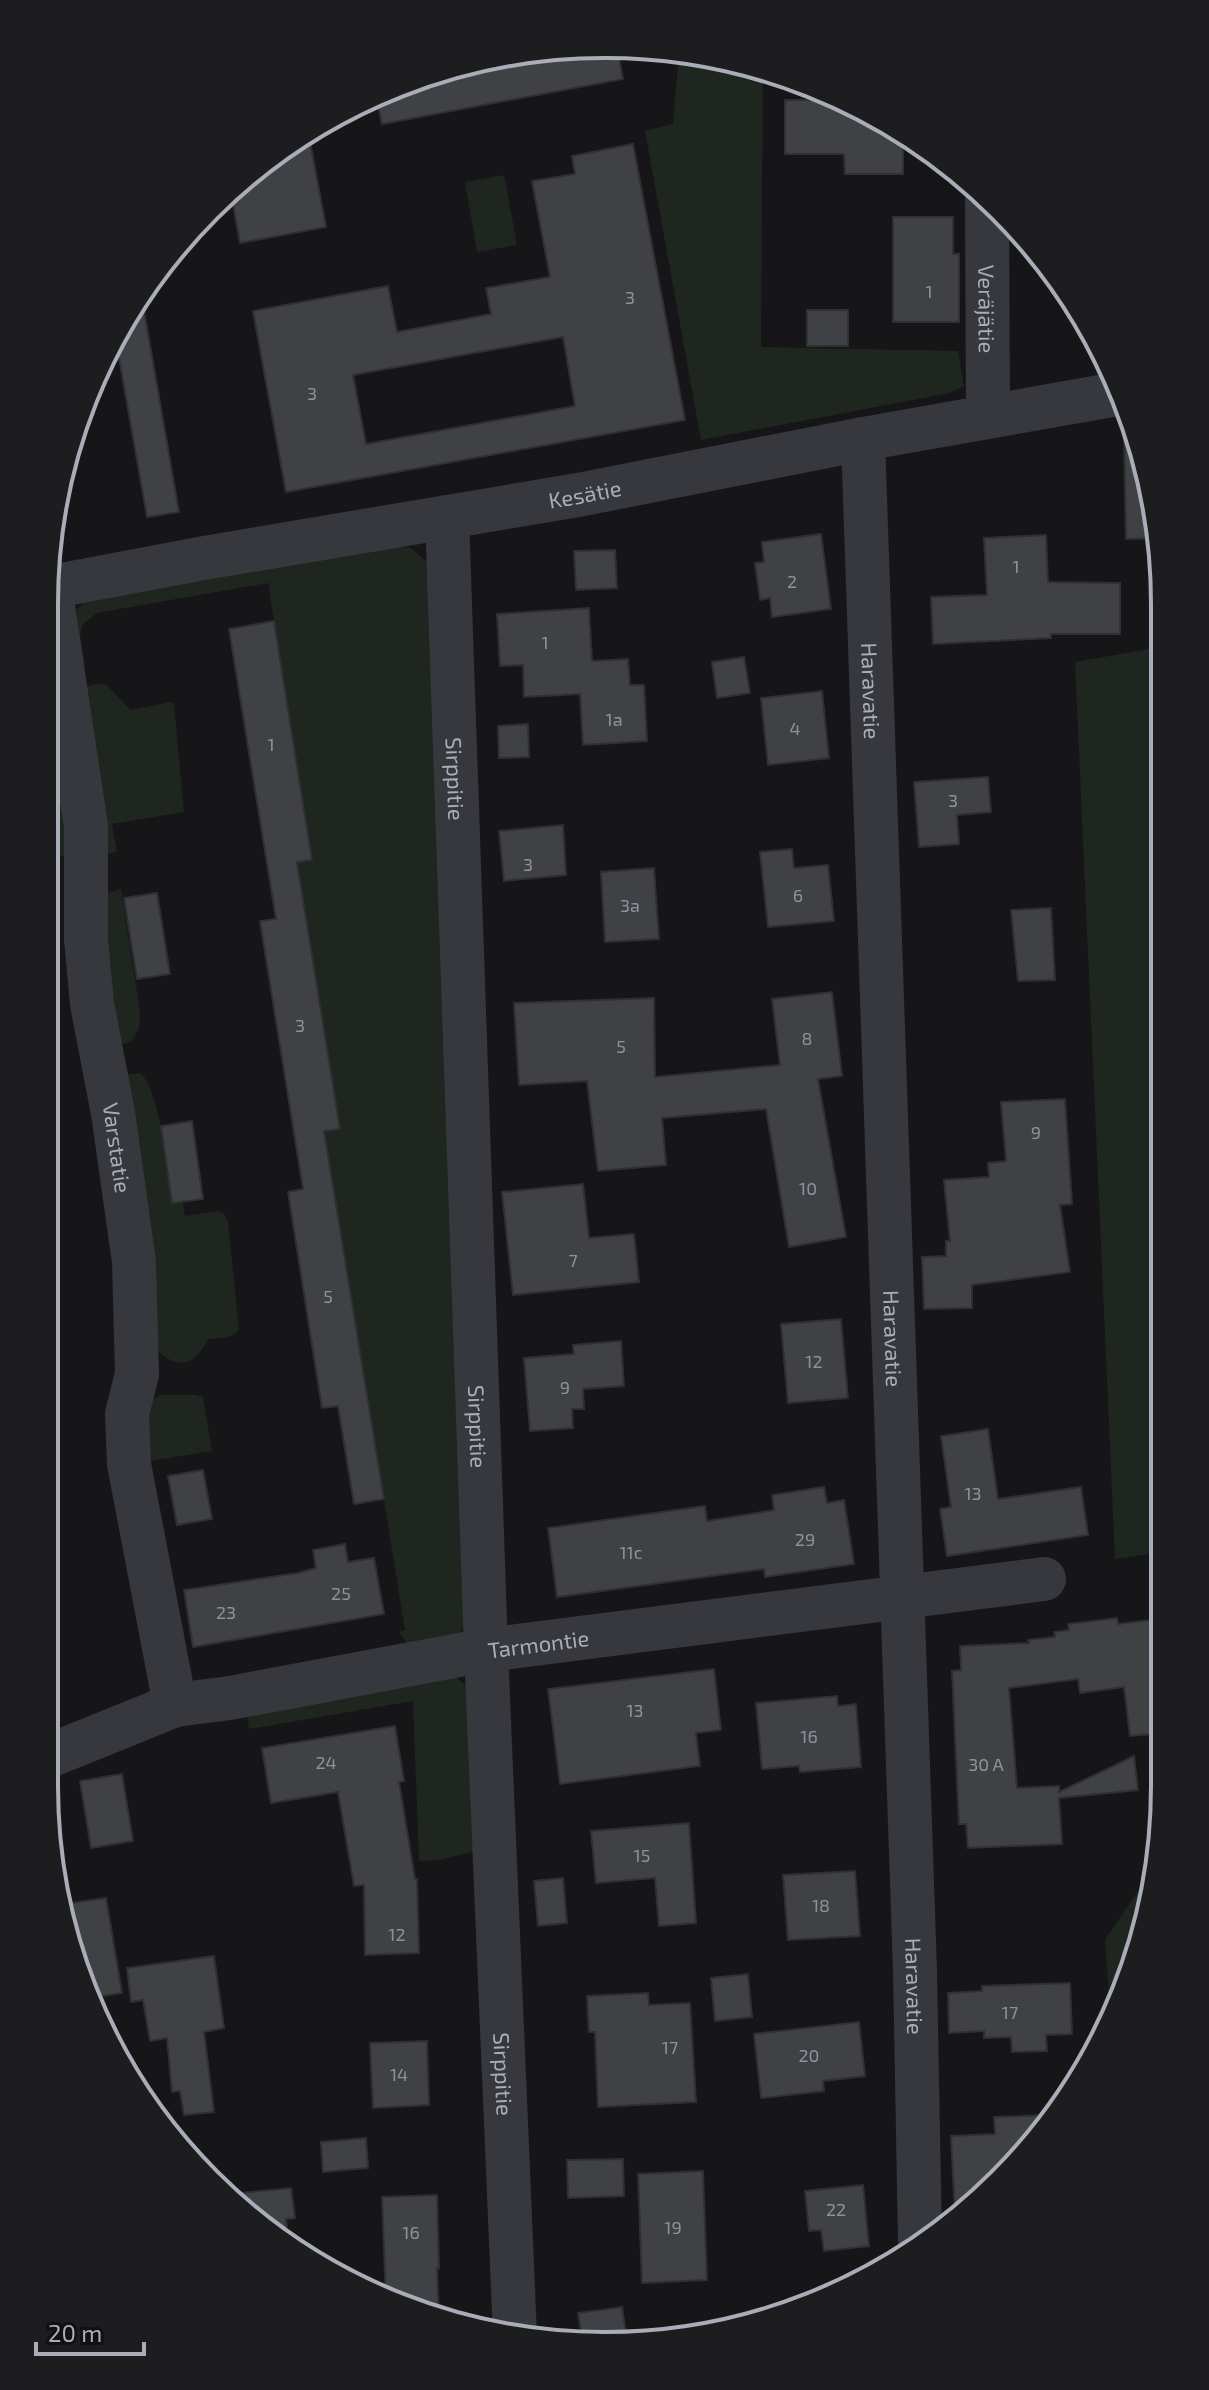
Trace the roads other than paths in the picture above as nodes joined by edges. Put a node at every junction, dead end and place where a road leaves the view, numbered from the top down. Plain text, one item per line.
1 (987, 214) edge
2 (1109, 395) edge
3 (988, 416) junction
4 (863, 439) junction
5 (447, 517) junction
6 (59, 586) edge
7 (58, 651) edge
8 (1044, 1579) dead end
9 (902, 1597) junction
10 (486, 1650) junction
11 (175, 1705) junction
12 (58, 1752) edge
13 (920, 2231) edge
14 (514, 2324) edge

1 - 3 street, Veräjätie
2 - 3 street, Kesätie
3 - 4 street, Kesätie
4 - 5 street, Kesätie
4 - 9 street, Haravatie
5 - 6 street, Kesätie
5 - 10 street, Sirppitie
7 - 11 street, Varstatie
8 - 9 street, Tarmontie
9 - 10 street, Tarmontie
9 - 13 street, Haravatie
10 - 11 street, Tarmontie
10 - 14 street, Sirppitie
11 - 12 street, Tarmontie

